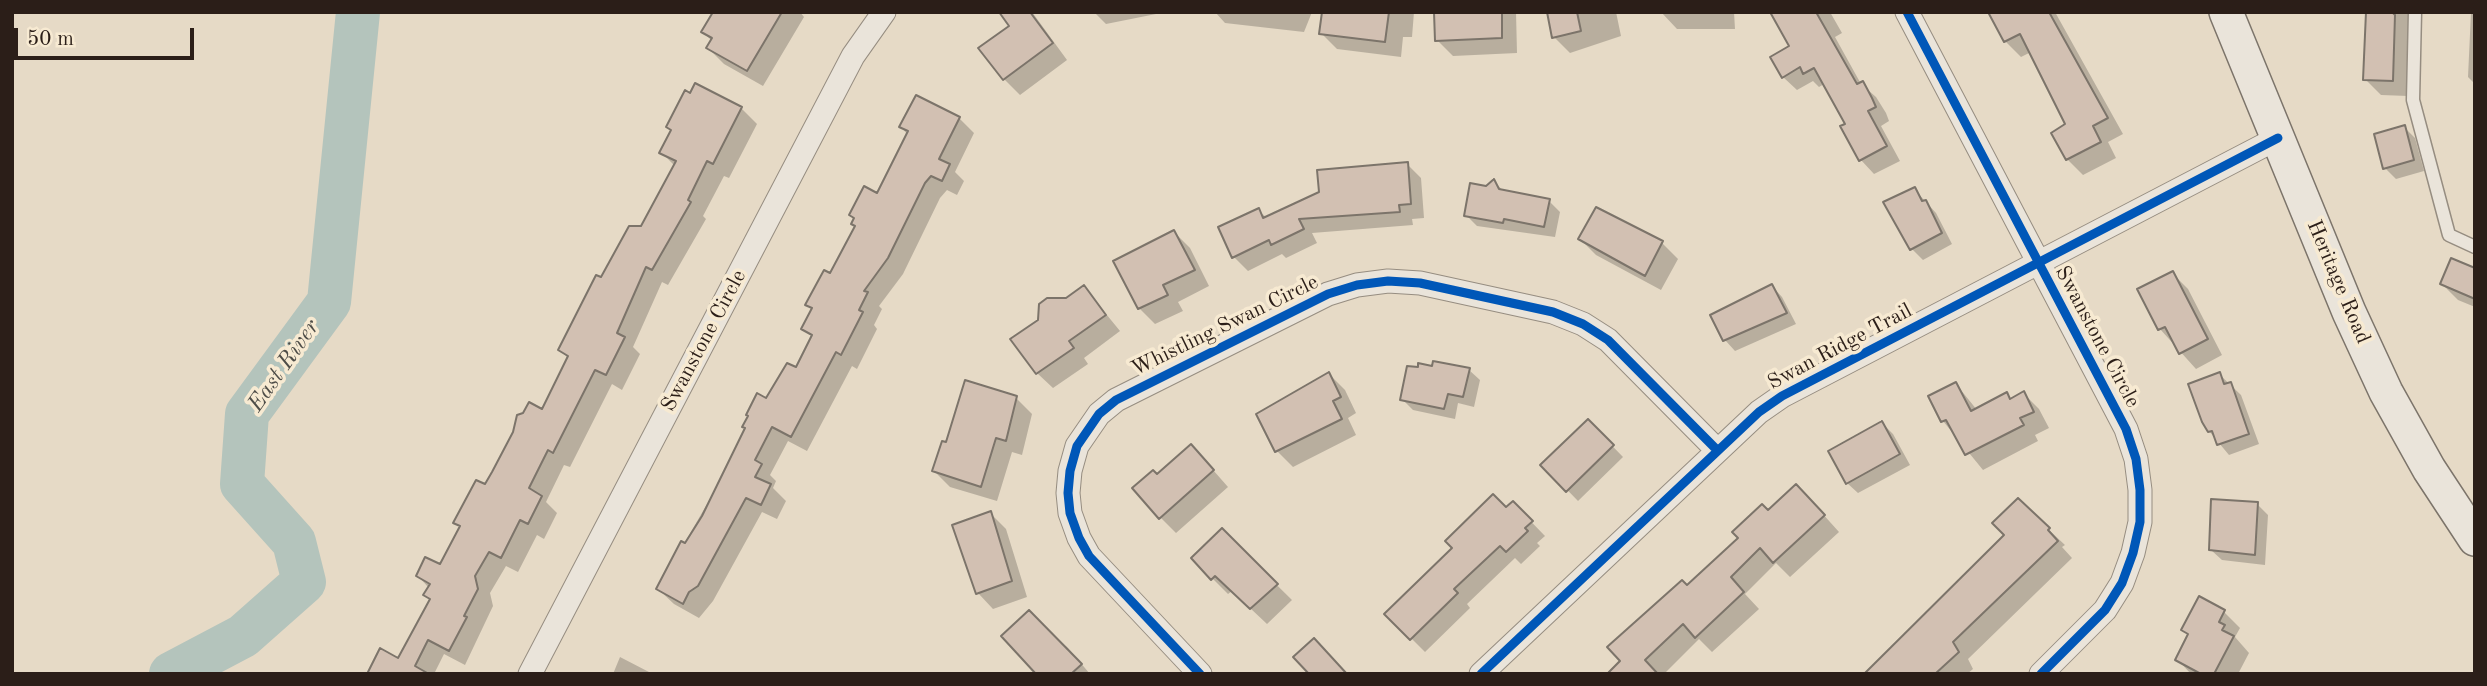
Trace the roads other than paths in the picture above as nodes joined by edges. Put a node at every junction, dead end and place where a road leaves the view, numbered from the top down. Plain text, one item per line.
1 (884, 12) edge
2 (1908, 12) edge
3 (2226, 12) edge
4 (2415, 12) edge
5 (2278, 138) junction
6 (2475, 247) edge
7 (2038, 262) junction
8 (1717, 450) junction
9 (2475, 539) edge
10 (530, 674) edge
11 (1200, 674) edge
12 (1481, 674) edge
13 (2041, 674) edge

1 - 10 street, Swanstone Circle
2 - 7 street, Swanstone Circle
3 - 5 main road, Heritage Road
4 - 6 lane
5 - 7 street, Swan Ridge Trail
5 - 9 main road, Heritage Road
7 - 8 street, Swan Ridge Trail
7 - 13 street, Swanstone Circle
8 - 11 street, Whistling Swan Circle
8 - 12 street, Swan Ridge Trail

